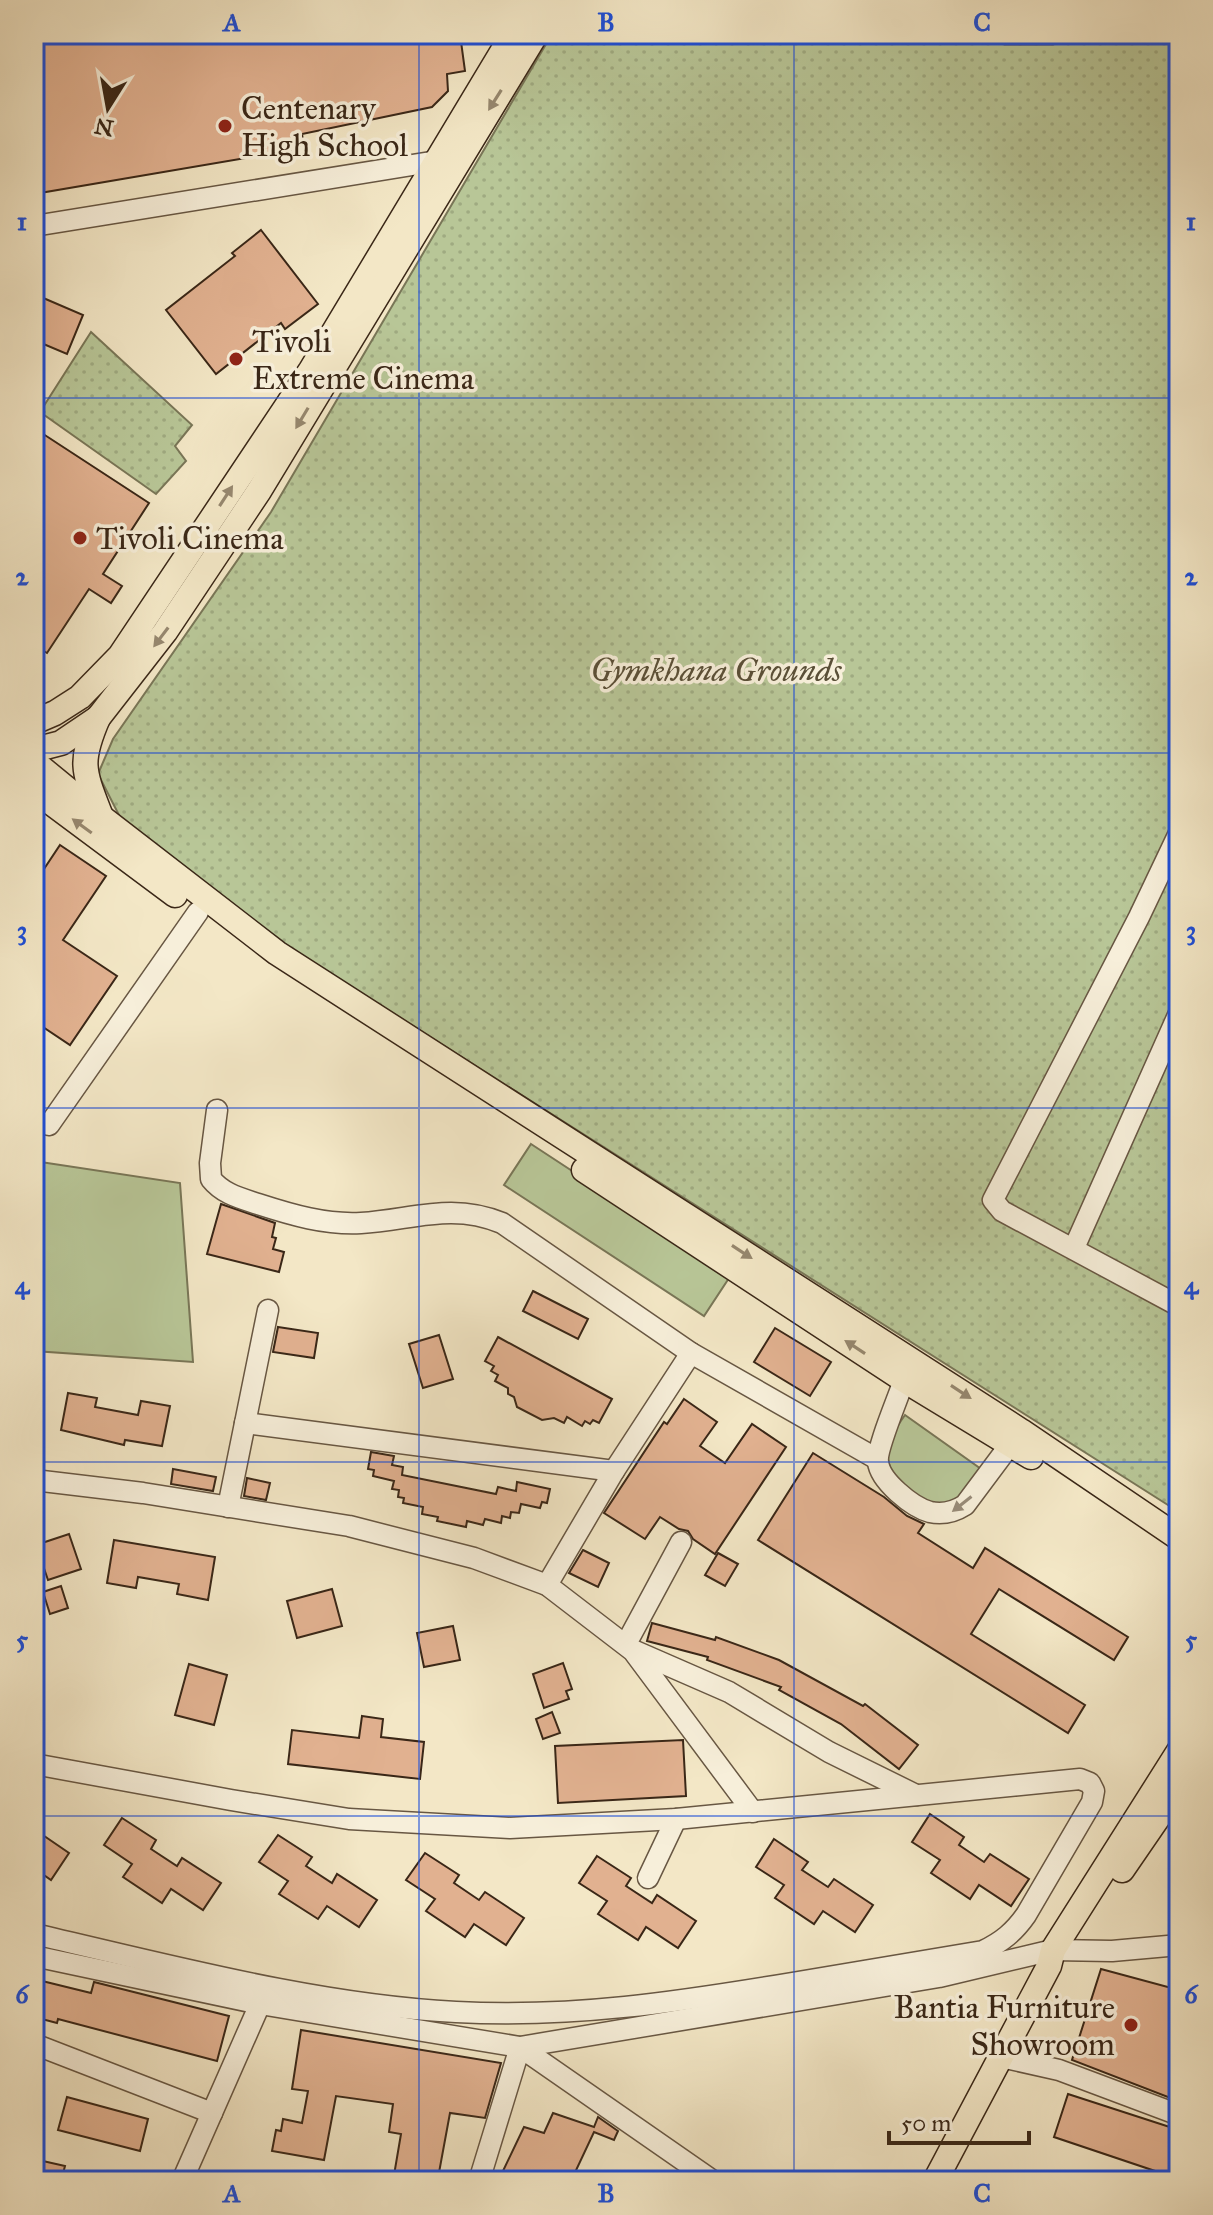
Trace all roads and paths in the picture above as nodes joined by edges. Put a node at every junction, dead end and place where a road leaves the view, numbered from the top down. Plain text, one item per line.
1 (513, 34) edge
2 (536, 34) edge
3 (1007, 34) edge
4 (1051, 34) edge
5 (437, 161) junction
6 (34, 226) edge
7 (98, 718) junction
8 (34, 722) edge
9 (34, 750) edge
10 (34, 762) edge
11 (47, 791) edge
12 (101, 817) junction
13 (1179, 833) edge
14 (198, 912) junction
15 (1179, 1013) edge
16 (217, 1110) dead end
17 (49, 1125) dead end
18 (1074, 1248) junction
19 (1179, 1306) edge
20 (268, 1310) dead end
21 (691, 1353) junction
22 (904, 1380) junction
23 (245, 1423) junction
24 (1016, 1437) junction
25 (877, 1459) junction
26 (614, 1471) junction
27 (34, 1480) edge
28 (228, 1507) junction
29 (1179, 1538) edge
30 (681, 1542) dead end
31 (1179, 1557) edge
32 (547, 1585) junction
33 (630, 1647) junction
34 (1179, 1751) edge
35 (34, 1764) edge
36 (1179, 1787) edge
37 (916, 1795) junction
38 (753, 1812) junction
39 (676, 1819) junction
40 (648, 1878) dead end
41 (34, 1934) edge
42 (1179, 1945) edge
43 (34, 1956) edge
44 (1057, 1956) junction
45 (260, 2004) junction
46 (34, 2044) edge
47 (520, 2047) junction
48 (1001, 2057) junction
49 (212, 2113) junction
50 (1179, 2115) edge
51 (940, 2180) edge
52 (182, 2181) edge
53 (479, 2181) edge
54 (713, 2181) edge

1 - 5 main road
2 -> 7 main road
3 - 4 street
5 - 6 street
8 -> 5 main road
7 - 9 main road
7 - 12 main road
10 - 11 main road
11 - 12 main road
14 -> 11 main road
12 -> 24 main road
13 - 18 street
14 - 17 street
22 -> 14 main road
15 - 18 street
16 - 21 street
18 - 19 street
20 - 23 street
21 - 25 street
21 - 26 street
22 - 24 main road
22 - 25 street
23 - 26 street
23 - 28 street
24 -> 25 street
24 - 29 main road
24 - 31 main road
26 - 32 street
27 - 28 street
28 - 32 street
30 - 33 street
32 - 33 street
33 - 37 street
33 - 38 street
34 - 44 main road
35 - 39 street
36 - 44 main road
37 - 38 street
37 - 41 street
38 - 39 street
39 - 40 street
42 - 44 street
43 - 45 street
44 - 47 street
44 - 48 main road
45 - 47 street
45 - 49 street
46 - 49 street
47 - 53 street
47 - 54 street
48 - 50 street
48 - 51 main road
49 - 52 street

